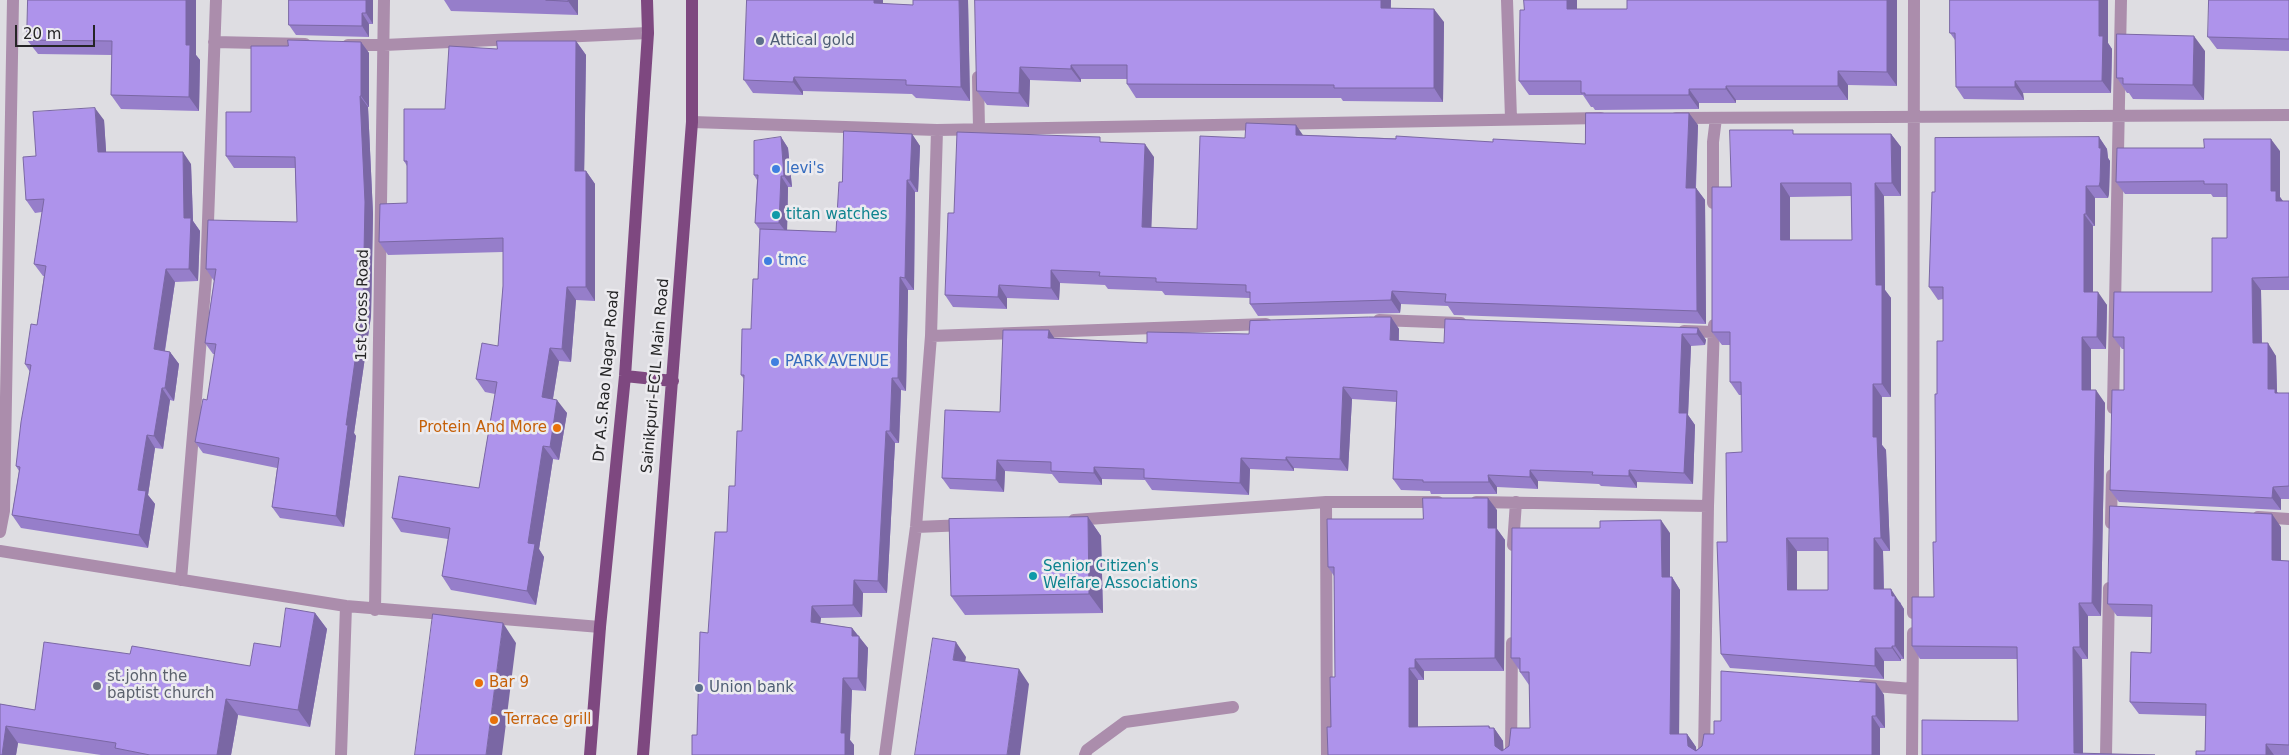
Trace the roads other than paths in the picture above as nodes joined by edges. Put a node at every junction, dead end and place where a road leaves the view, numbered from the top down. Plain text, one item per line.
1 (13, 0) edge
2 (216, 0) edge
3 (384, 0) edge
4 (647, 0) edge
5 (692, 0) edge
6 (1508, 0) edge
7 (1914, 0) edge
8 (2121, 0) edge
9 (648, 33) junction
10 (214, 42) junction
11 (314, 44) edge
12 (334, 44) edge
13 (384, 45) junction
14 (978, 60) edge
15 (2289, 115) edge
16 (2120, 116) junction
17 (1914, 117) junction
18 (1511, 118) junction
19 (1618, 118) edge
20 (1667, 118) edge
21 (1716, 118) junction
22 (692, 122) junction
23 (979, 129) junction
24 (937, 130) junction
25 (1713, 218) edge
26 (1714, 313) edge
27 (1367, 321) edge
28 (1278, 324) edge
29 (1476, 324) edge
30 (1674, 331) edge
31 (1714, 332) junction
32 (931, 336) junction
33 (3, 364) edge
34 (625, 376) junction
35 (672, 381) junction
36 (2113, 422) edge
37 (2112, 461) edge
38 (1326, 502) junction
39 (1516, 502) junction
40 (1708, 506) junction
41 (2249, 517) edge
42 (2289, 519) edge
43 (1060, 520) edge
44 (983, 524) edge
45 (916, 527) junction
46 (0, 532) edge
47 (2110, 540) edge
48 (0, 552) edge
49 (1513, 554) edge
50 (2109, 579) edge
51 (181, 580) junction
52 (346, 606) junction
53 (375, 610) junction
54 (600, 627) junction
55 (1512, 630) edge
56 (1853, 685) edge
57 (1912, 689) junction
58 (1233, 707) dead end
59 (341, 755) edge
60 (590, 755) edge
61 (643, 755) edge
62 (885, 755) edge
63 (1085, 755) edge
64 (1327, 755) edge
65 (1511, 755) edge
66 (1704, 755) edge
67 (1912, 755) edge
68 (2106, 755) edge

1 - 33 street
2 - 10 street
3 - 13 street, 1st Cross Road
4 - 9 main road, Dr A.S.Rao Nagar Road
5 - 22 main road, Sainikpuri-ECIL Main Road
6 - 18 street
7 - 17 street
8 - 16 street
9 - 13 street
9 - 34 main road, Dr A.S.Rao Nagar Road
10 - 11 street
10 - 51 street
12 - 13 street
13 - 53 street, 1st Cross Road
14 - 23 street
15 - 16 street
16 - 17 street
16 - 36 street
17 - 21 street
17 - 57 street
18 - 19 street
18 - 23 street
20 - 21 street
21 - 25 street
22 - 24 street
22 - 35 main road, Sainikpuri-ECIL Main Road
23 - 24 street
24 - 32 street
26 - 31 street
27 - 29 street
28 - 32 street
30 - 31 street
31 - 40 street
32 - 45 street
33 - 46 street
34 - 35 main road
34 - 54 main road, Dr A.S.Rao Nagar Road
35 - 61 main road, Sainikpuri-ECIL Main Road
37 - 47 street
38 - 39 street
38 - 43 street
38 - 64 street
39 - 40 street
39 - 49 street
40 - 66 street
41 - 42 street
44 - 45 street
45 - 62 street
48 - 51 street
50 - 68 street
51 - 52 street
52 - 53 street
52 - 59 street
53 - 54 street
54 - 60 main road, Dr A.S.Rao Nagar Road
55 - 65 street
56 - 57 street
57 - 67 street
58 - 63 street

